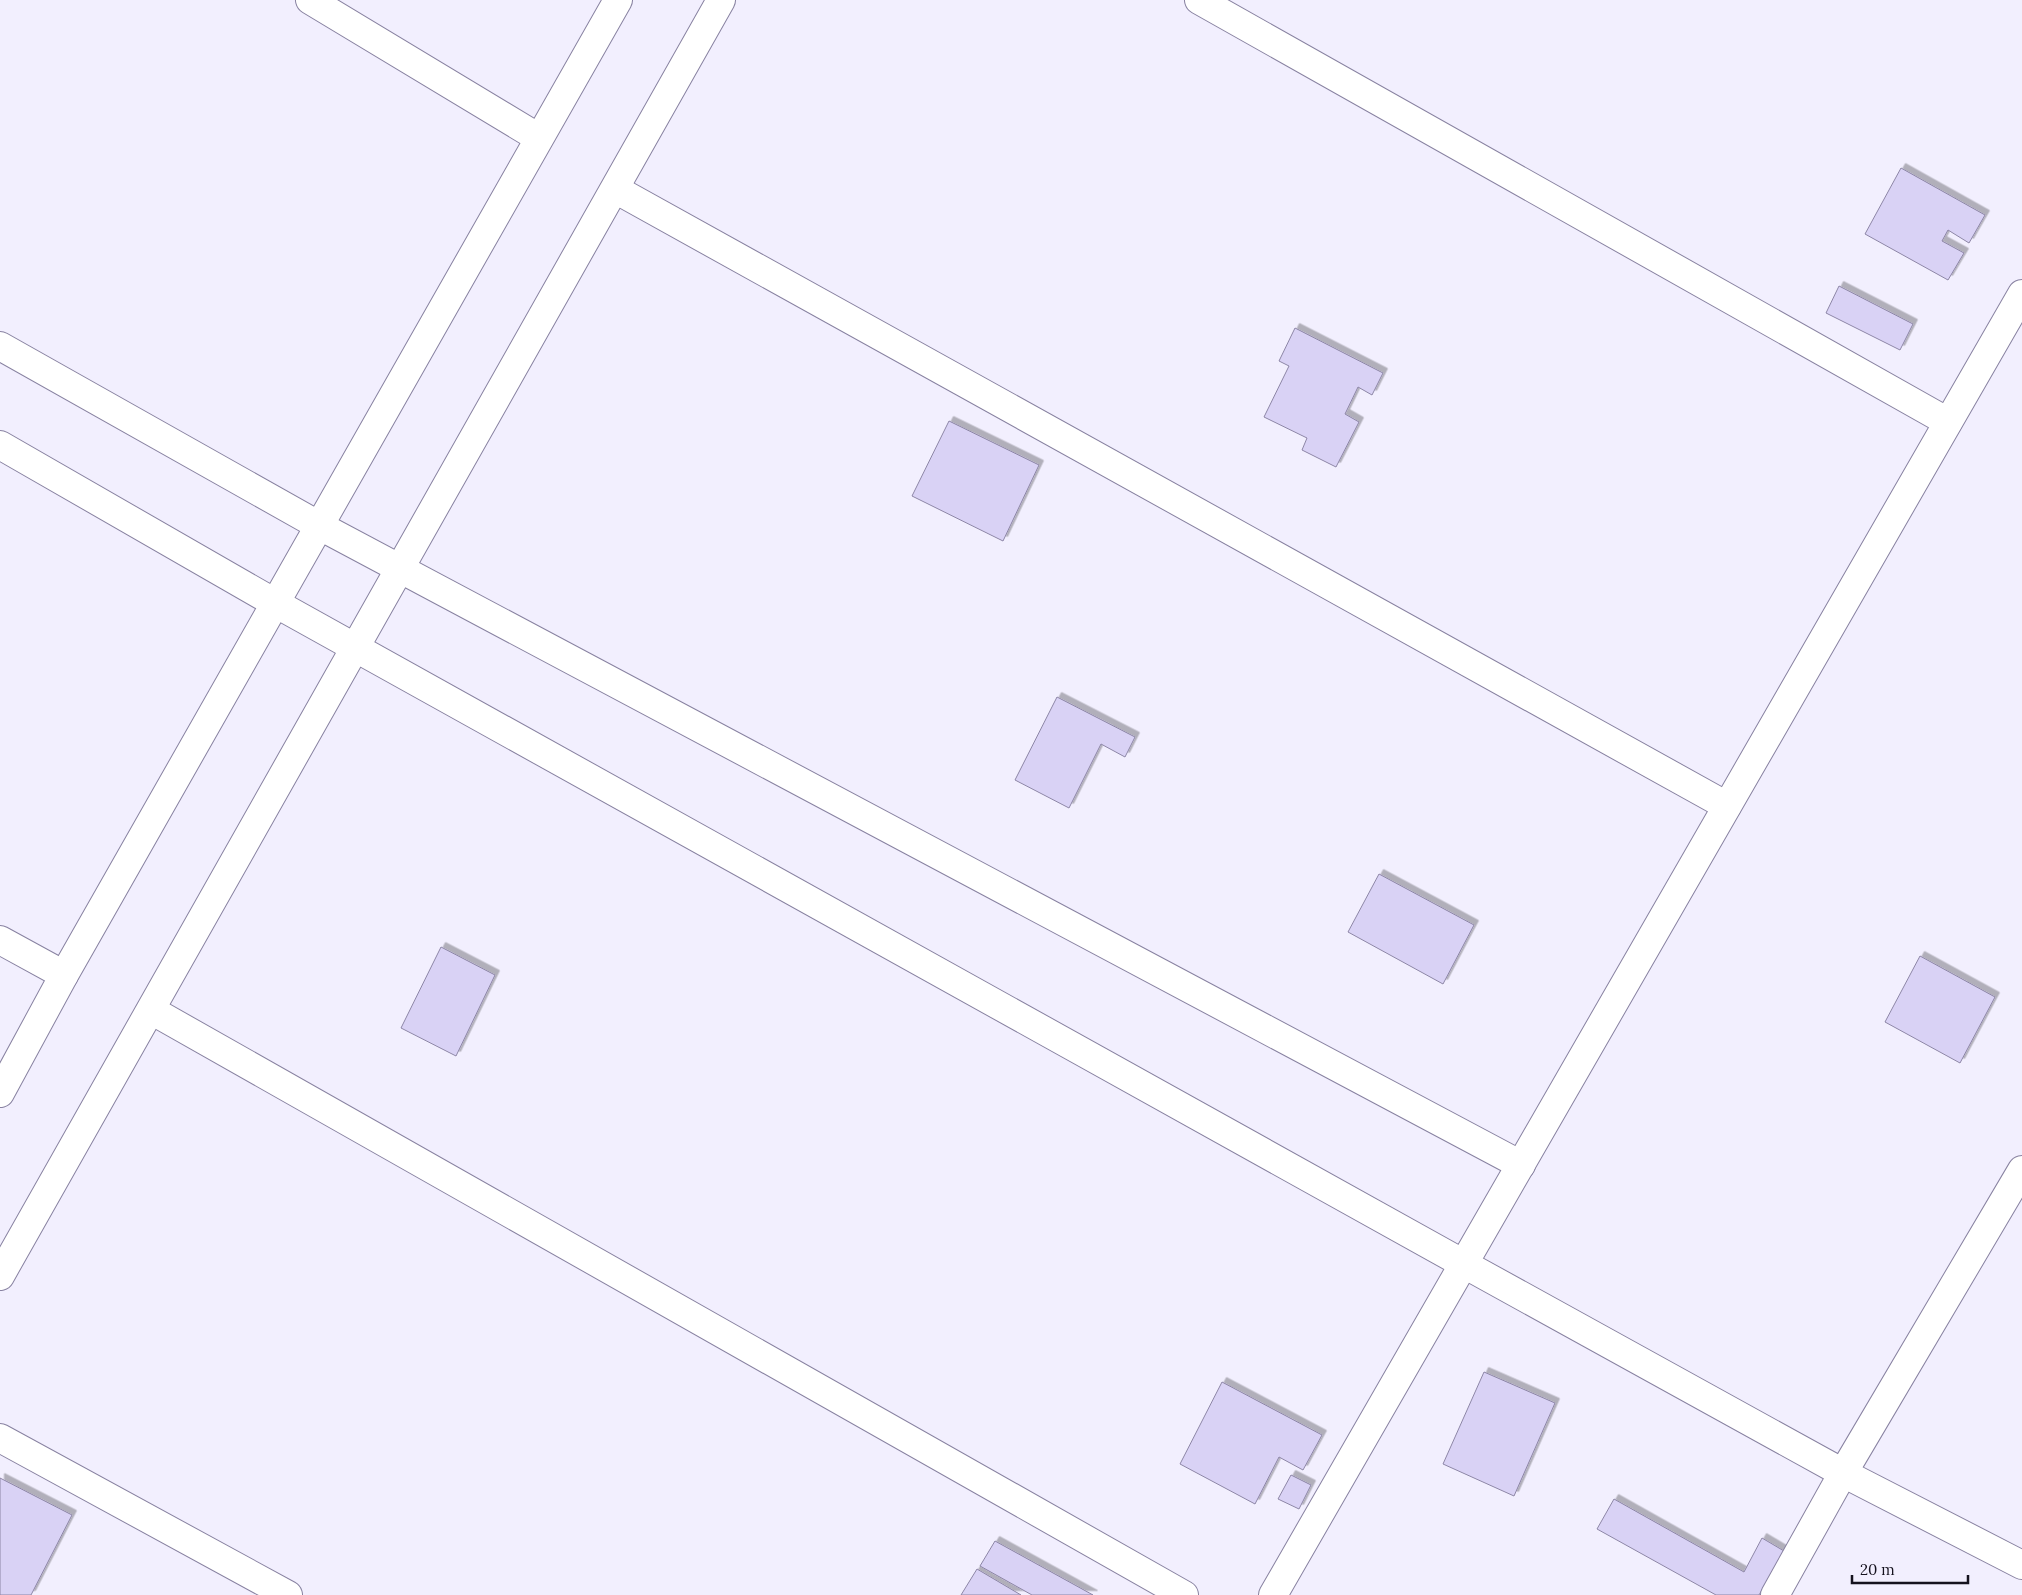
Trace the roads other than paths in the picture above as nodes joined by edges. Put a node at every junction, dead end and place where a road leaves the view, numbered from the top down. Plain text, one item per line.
1 (310, 0) edge
2 (618, 0) edge
3 (721, 0) edge
4 (1199, 0) edge
5 (539, 138) junction
6 (615, 189) junction
7 (2022, 294) edge
8 (0, 346) edge
9 (1948, 422) junction
10 (0, 445) edge
11 (318, 525) junction
12 (402, 568) junction
13 (276, 603) junction
14 (356, 648) junction
15 (1728, 806) junction
16 (0, 940) edge
17 (64, 975) junction
18 (151, 1010) junction
19 (0, 1093) edge
20 (1521, 1165) junction
21 (2022, 1170) edge
22 (1464, 1264) junction
23 (0, 1276) edge
24 (0, 1438) edge
25 (1843, 1473) junction
26 (2022, 1565) edge
27 (288, 1595) edge
28 (1184, 1595) edge
29 (1273, 1595) edge
30 (1775, 1595) edge

1 - 5 street
2 - 5 street
3 - 6 street
4 - 9 street
5 - 11 street
6 - 12 street
6 - 15 street
7 - 9 street
8 - 11 street
9 - 15 street
10 - 13 street
11 - 12 street
11 - 13 street
12 - 14 street
12 - 20 street
13 - 14 street
13 - 17 street
14 - 18 street
14 - 22 street
15 - 20 street
16 - 17 street
17 - 19 street
18 - 23 street
18 - 28 street
20 - 22 street
21 - 25 street
22 - 25 street
22 - 29 street
24 - 27 street
25 - 26 street
25 - 30 street

